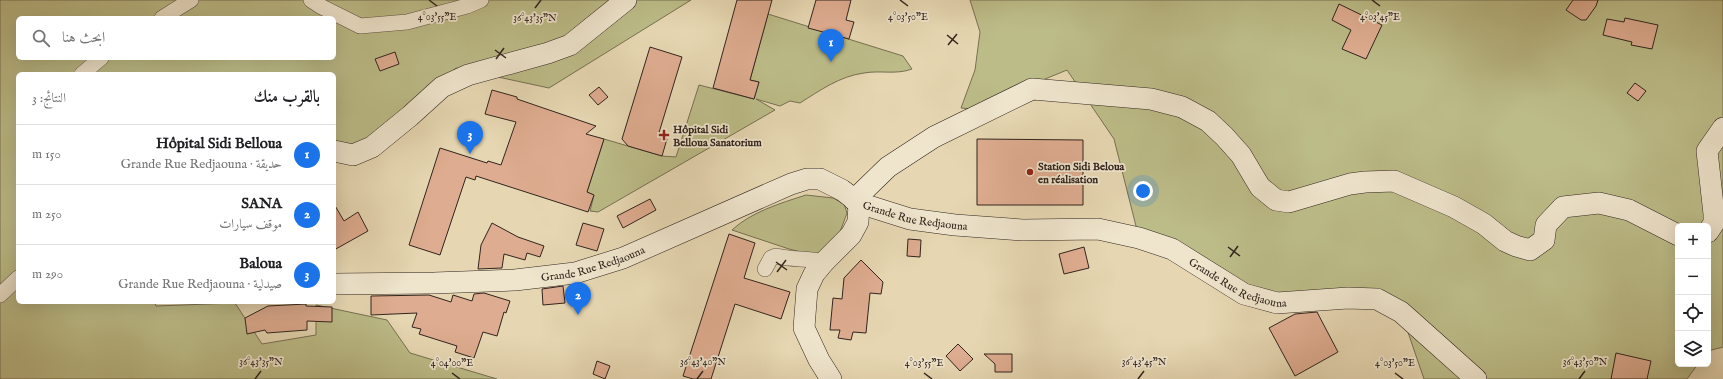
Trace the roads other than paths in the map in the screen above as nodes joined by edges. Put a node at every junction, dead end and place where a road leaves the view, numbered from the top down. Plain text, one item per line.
1 (191, 0) edge
2 (311, 0) edge
3 (481, 0) edge
4 (626, 0) edge
5 (165, 16) edge
6 (99, 60) edge
7 (84, 72) edge
8 (1723, 128) edge
9 (336, 151) edge
10 (857, 201) junction
11 (1711, 228) edge
12 (1675, 233) edge
13 (824, 262) junction
14 (765, 269) dead end
15 (16, 280) edge
16 (336, 284) edge
17 (0, 295) edge
18 (831, 379) edge
19 (1476, 379) edge

1 - 5 street
2 - 3 street
4 - 9 street
6 - 7 street
8 - 11 street
10 - 12 street
10 - 13 street
10 - 16 street, Grande Rue Redjaouna
10 - 19 street, Grande Rue Redjaouna
13 - 14 street
13 - 18 street
15 - 17 street

